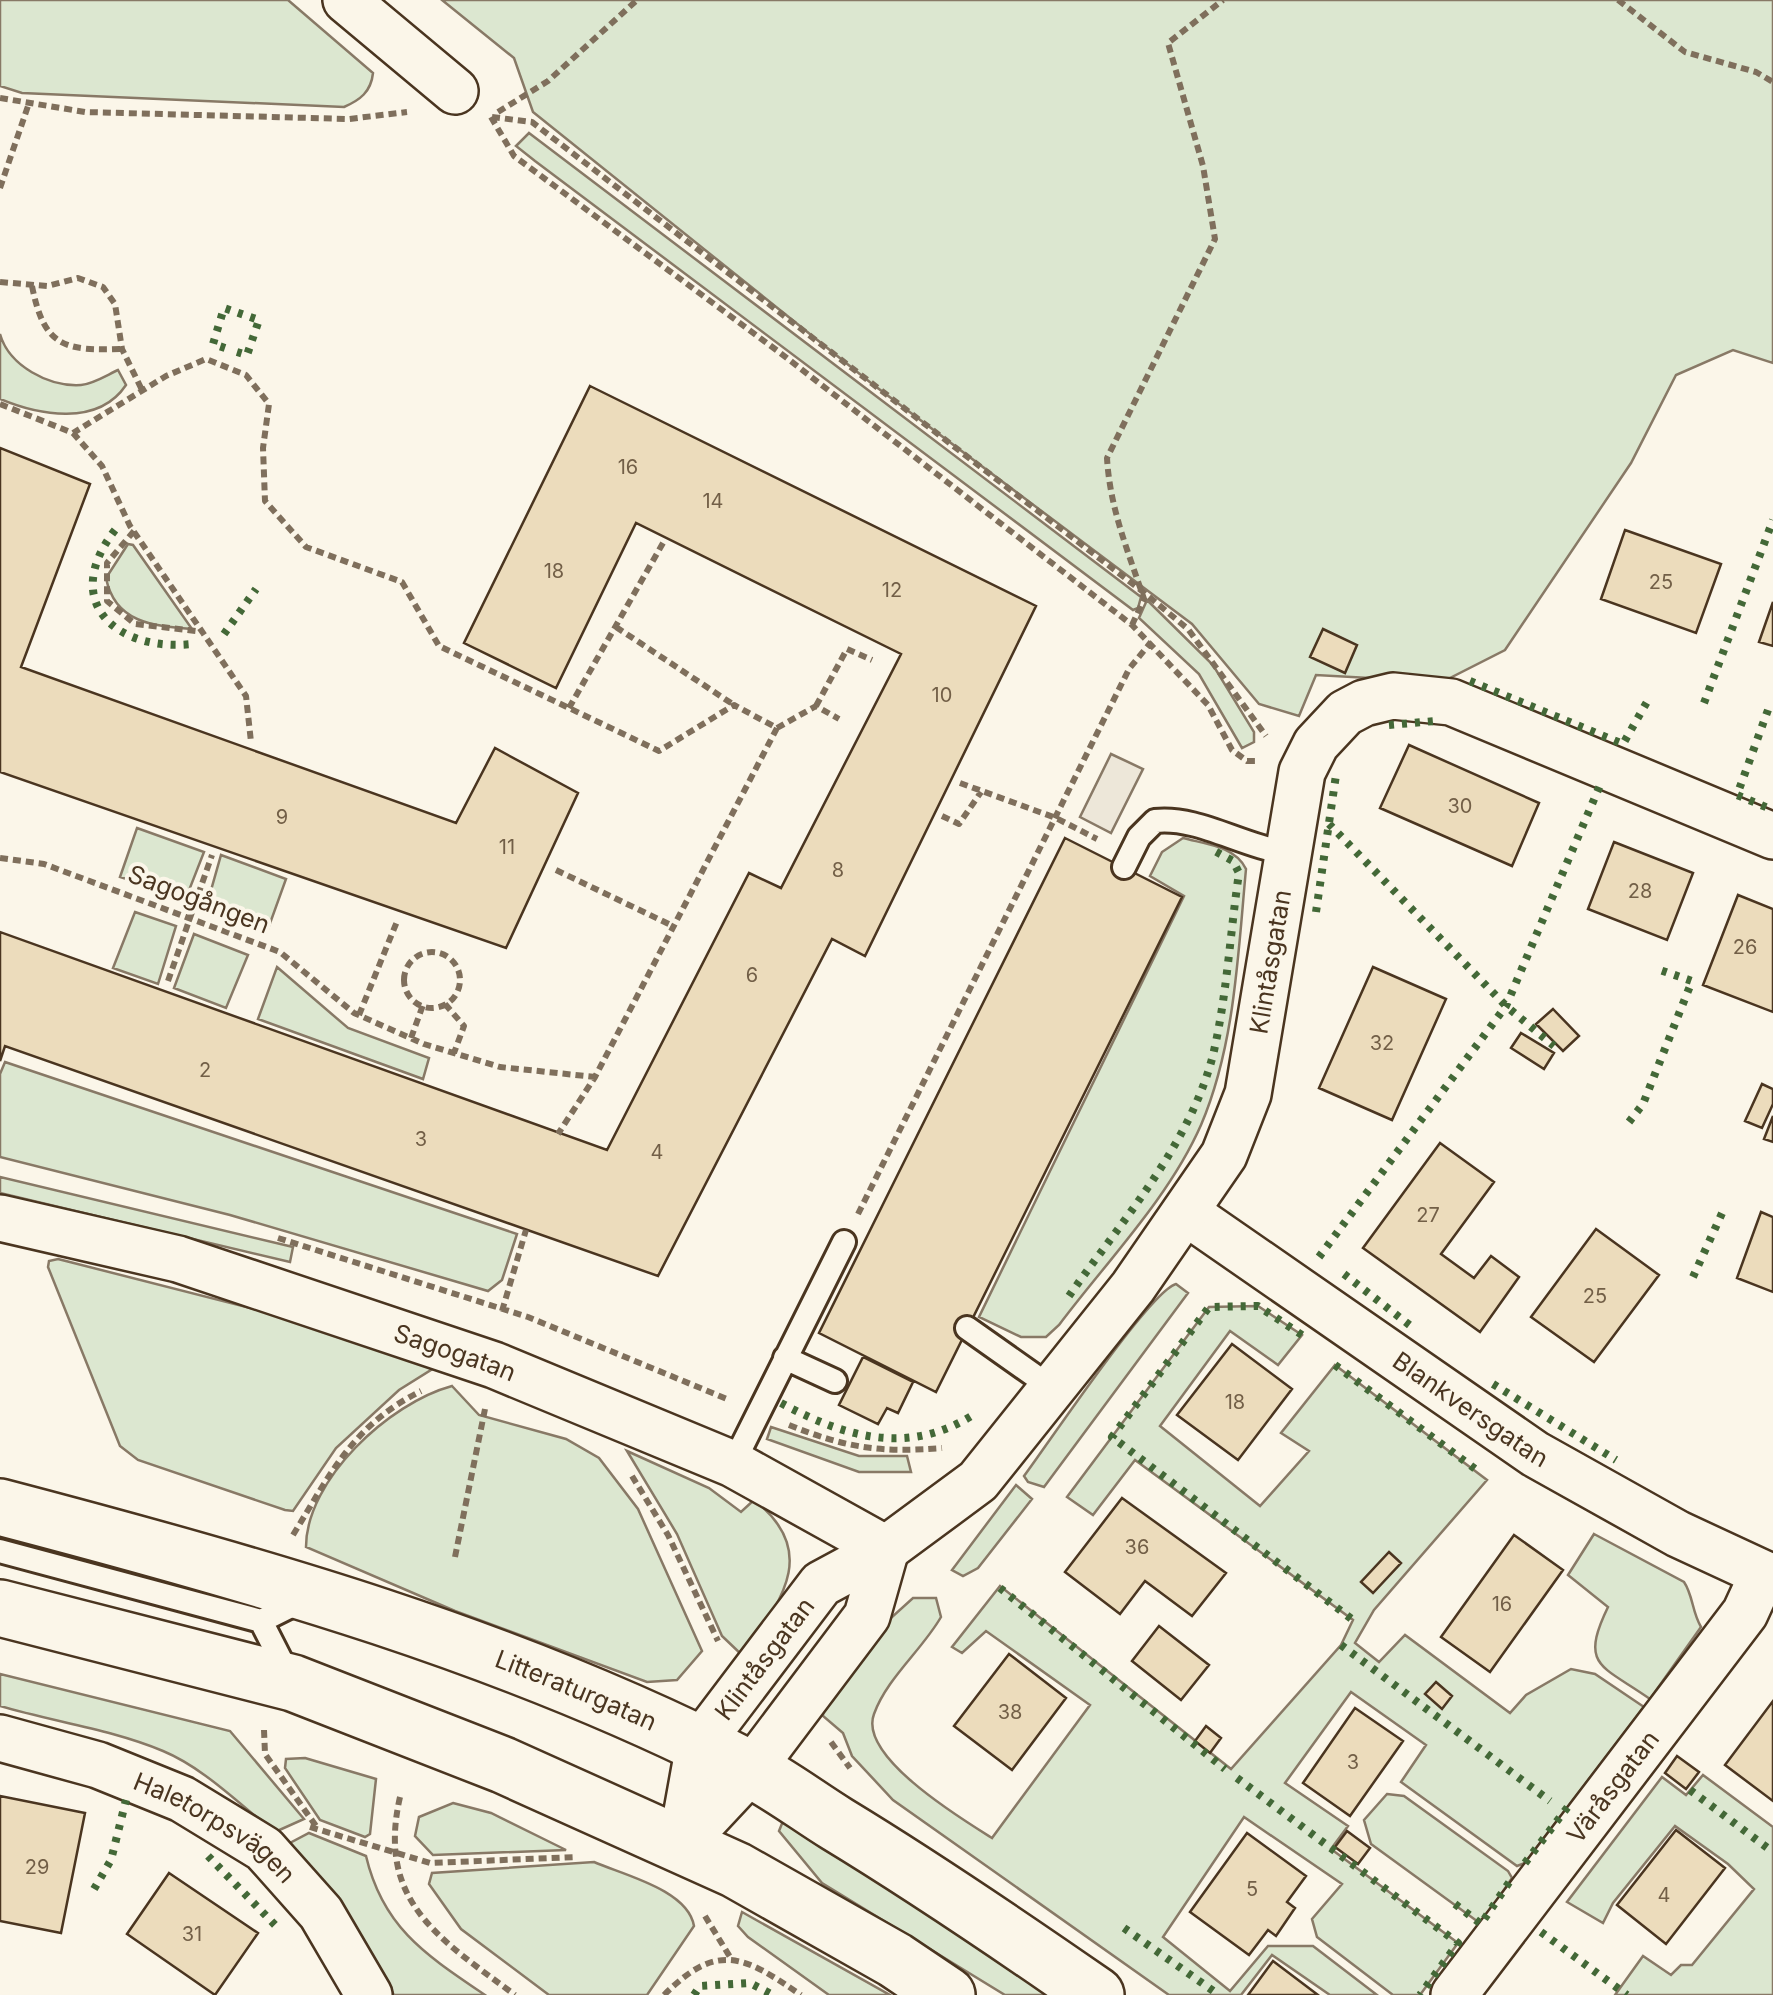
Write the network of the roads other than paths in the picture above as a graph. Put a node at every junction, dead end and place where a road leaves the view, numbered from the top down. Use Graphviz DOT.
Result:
graph roads {
  1 [pos="346,0"];
  2 [pos="473,104"];
  3 [pos="1773,836"];
  4 [pos="1292,853"];
  5 [pos="1127,861"];
  6 [pos="1187,1213"];
  7 [pos="0,1218"];
  8 [pos="844,1242"];
  9 [pos="967,1328"];
  10 [pos="785,1358"];
  11 [pos="835,1382"];
  12 [pos="1052,1388"];
  13 [pos="734,1464"];
  14 [pos="0,1507"];
  15 [pos="886,1549"];
  16 [pos="0,1552"];
  17 [pos="1768,1576"];
  18 [pos="316,1594"];
  19 [pos="0,1608"];
  20 [pos="261,1621"];
  21 [pos="278,1703"];
  22 [pos="0,1738"];
  23 [pos="699,1745"];
  24 [pos="751,1770"];
  25 [pos="680,1845"];
  26 [pos="369,1995"];
  27 [pos="946,1995"];
  28 [pos="1096,1995"];
  29 [pos="1454,1995"];
  1 -- 2 [label="street"];
  3 -- 4 [label="street, Klintåsgatan"];
  4 -- 5 [label="lane"];
  4 -- 6 [label="street, Klintåsgatan"];
  6 -- 12 [label="street, Klintåsgatan"];
  6 -- 17 [label="street, Blankversgatan"];
  7 -- 13 [label="street, Sagogatan"];
  8 -- 10 [label="lane"];
  9 -- 12 [label="lane"];
  10 -- 11 [label="lane"];
  10 -- 13 [label="lane"];
  12 -- 15 [label="street, Klintåsgatan"];
  13 -- 15 [label="street, Sagogatan"];
  14 -- 18 [label="street, Litteraturgatan"];
  15 -- 23 [label="street, Klintåsgatan"];
  15 -- 24 [label="street"];
  16 -- 20 [label="lane"];
  17 -- 29 [label="street, Väråsgatan"];
  18 -- 20 [label="lane"];
  18 -- 23 [label="street, Litteraturgatan"];
  19 -- 21 [label="street"];
  20 -- 21 [label="lane"];
  21 -- 25 [label="street"];
  22 -- 26 [label="street, Haletorpsvägen"];
  23 -- 24 [label="street, Litteraturgatan"];
  23 -- 25 [label="street"];
  24 -- 25 [label="street"];
  24 -- 28 [label="street, Litteraturgatan"];
  25 -- 27 [label="street"];
}
